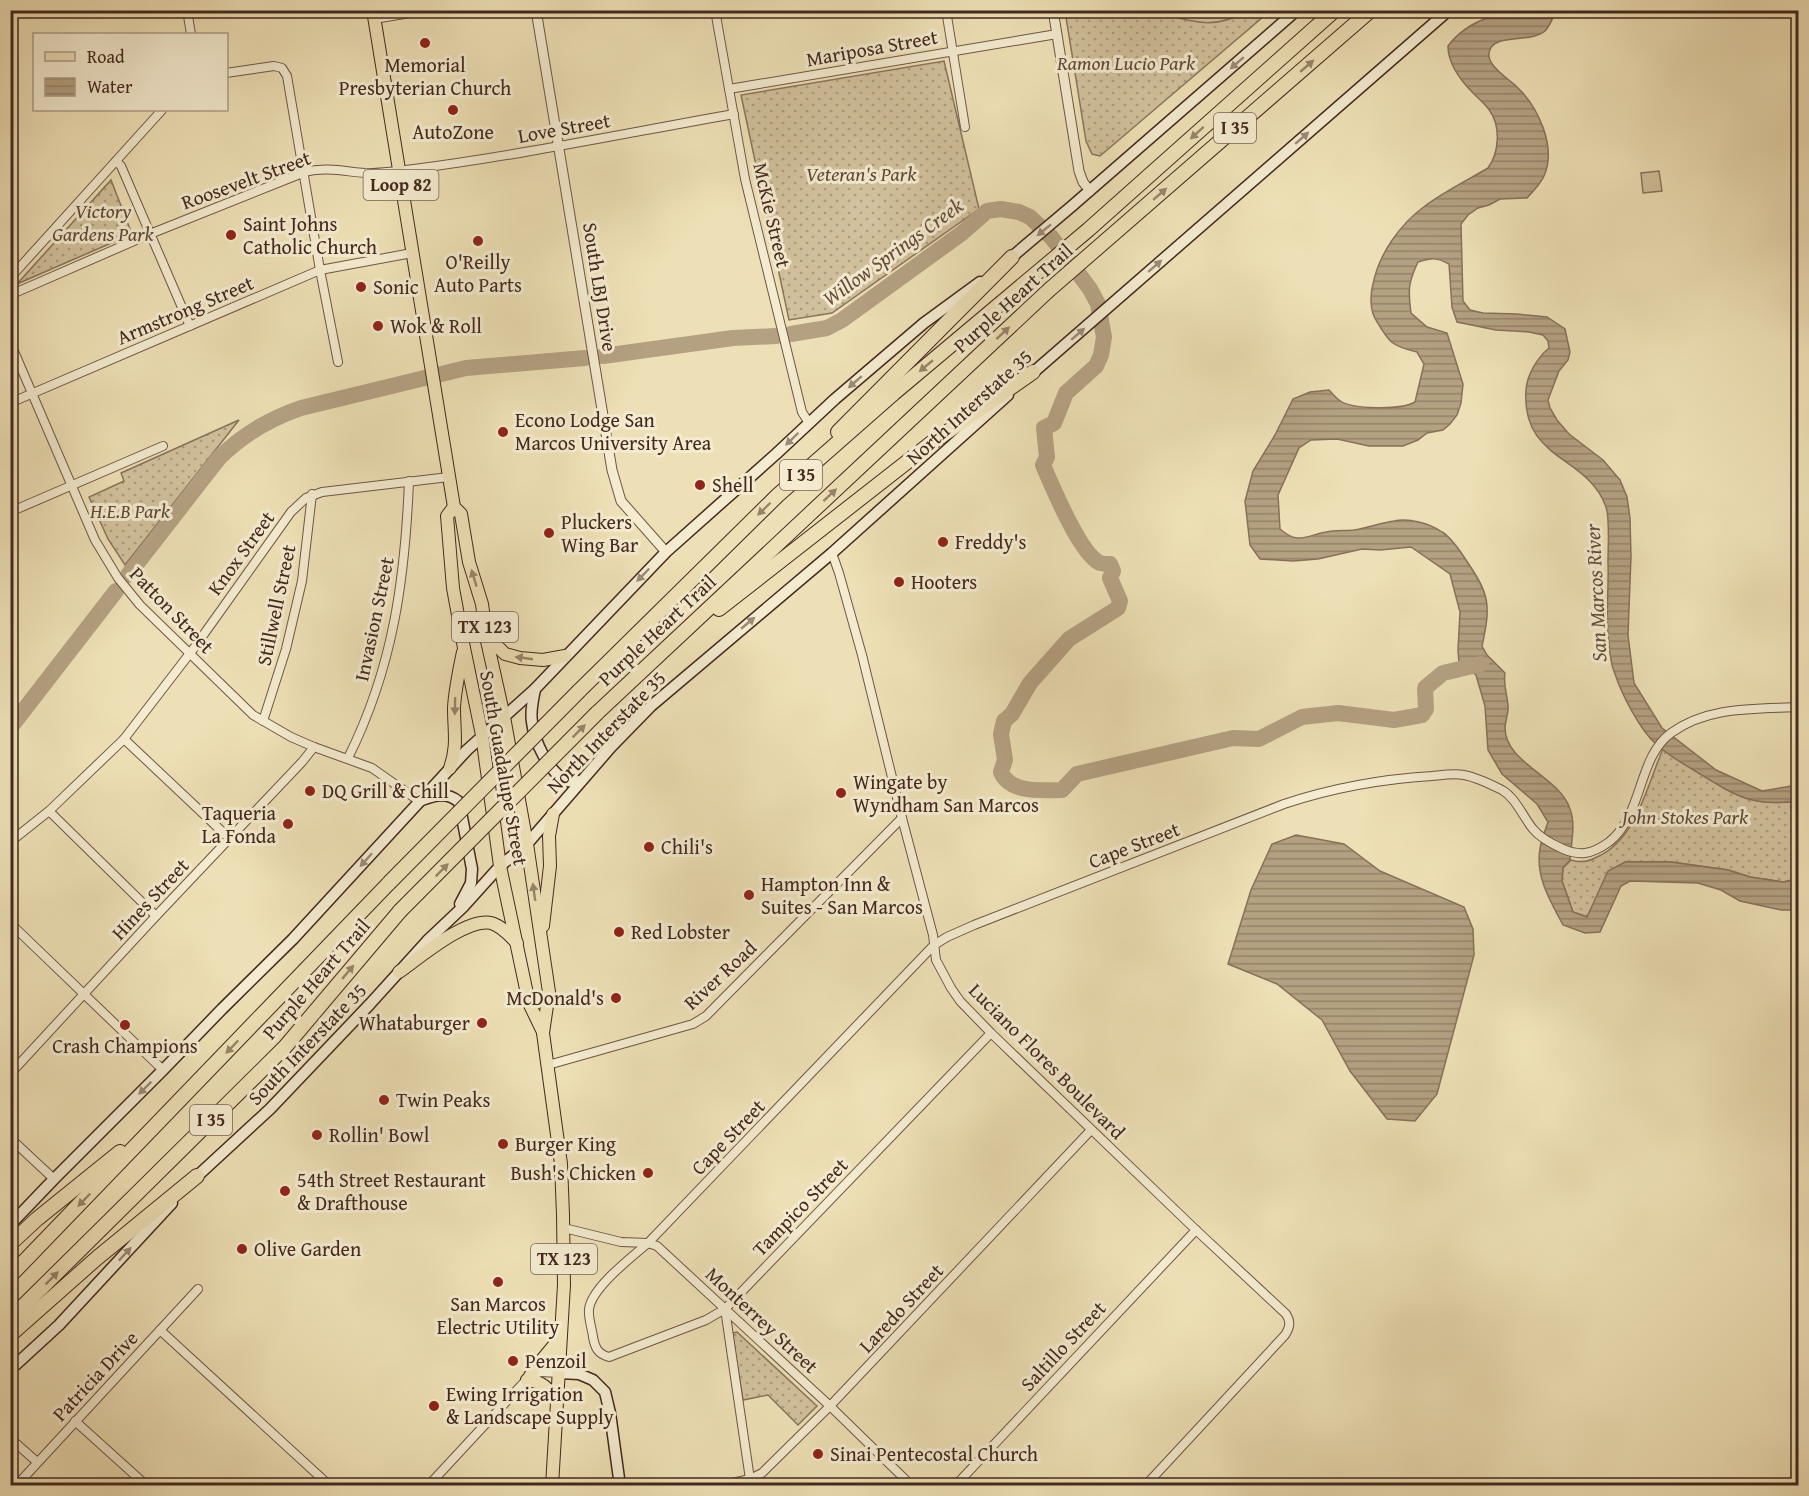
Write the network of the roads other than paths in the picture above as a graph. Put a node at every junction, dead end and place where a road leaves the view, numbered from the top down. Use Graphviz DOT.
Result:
graph roads {
  1 [pos="187,10"];
  2 [pos="428,10"];
  3 [pos="536,10"];
  4 [pos="715,10"];
  5 [pos="946,10"];
  6 [pos="1053,10"];
  7 [pos="1297,10"];
  8 [pos="1335,10"];
  9 [pos="1371,10"];
  10 [pos="1449,10"];
  11 [pos="374,15"];
  12 [pos="191,33"];
  13 [pos="1057,34"];
  14 [pos="953,51"];
  15 [pos="228,73"];
  16 [pos="729,89"];
  17 [pos="161,111"];
  18 [pos="734,114"];
  19 [pos="965,128"];
  20 [pos="559,145"];
  21 [pos="116,161"];
  22 [pos="399,170"];
  23 [pos="304,171"];
  24 [pos="1090,191"];
  25 [pos="150,234"];
  26 [pos="412,253"];
  27 [pos="1013,255"];
  28 [pos="320,270"];
  29 [pos="10,278"];
  30 [pos="10,294"];
  31 [pos="190,326"];
  32 [pos="10,342"];
  33 [pos="338,362"];
  34 [pos="1033,372"];
  35 [pos="32,393"];
  36 [pos="10,403"];
  37 [pos="809,423"];
  38 [pos="163,446"];
  39 [pos="449,477"];
  40 [pos="410,481"];
  41 [pos="72,486"];
  42 [pos="788,486"];
  43 [pos="312,495"];
  44 [pos="454,507"];
  45 [pos="10,512"];
  46 [pos="666,552"];
  47 [pos="832,553"];
  48 [pos="487,641"];
  49 [pos="464,648"];
  50 [pos="190,653"];
  51 [pos="566,656"];
  52 [pos="649,664"];
  53 [pos="535,689"];
  54 [pos="1798,707"];
  55 [pos="504,717"];
  56 [pos="263,721"];
  57 [pos="482,735"];
  58 [pos="124,739"];
  59 [pos="314,747"];
  60 [pos="348,758"];
  61 [pos="450,768"];
  62 [pos="581,781"];
  63 [pos="419,801"];
  64 [pos="49,811"];
  65 [pos="553,814"];
  66 [pos="902,818"];
  67 [pos="230,839"];
  68 [pos="10,842"];
  69 [pos="527,844"];
  70 [pos="500,866"];
  71 [pos="454,915"];
  72 [pos="156,916"];
  73 [pos="10,923"];
  74 [pos="541,942"];
  75 [pos="518,944"];
  76 [pos="934,945"];
  77 [pos="399,972"];
  78 [pos="84,994"];
  79 [pos="543,1033"];
  80 [pos="991,1033"];
  81 [pos="548,1065"];
  82 [pos="163,1070"];
  83 [pos="10,1074"];
  84 [pos="169,1113"];
  85 [pos="1091,1130"];
  86 [pos="10,1138"];
  87 [pos="197,1176"];
  88 [pos="54,1179"];
  89 [pos="10,1225"];
  90 [pos="564,1228"];
  91 [pos="1196,1230"];
  92 [pos="648,1243"];
  93 [pos="10,1244"];
  94 [pos="10,1276"];
  95 [pos="198,1289"];
  96 [pos="725,1309"];
  97 [pos="10,1319"];
  98 [pos="160,1330"];
  99 [pos="10,1335"];
  100 [pos="560,1338"];
  101 [pos="602,1355"];
  102 [pos="10,1370"];
  103 [pos="559,1373"];
  104 [pos="529,1378"];
  105 [pos="557,1401"];
  106 [pos="830,1406"];
  107 [pos="75,1421"];
  108 [pos="10,1438"];
  109 [pos="37,1462"];
  110 [pos="751,1482"];
  111 [pos="16,1485"];
  112 [pos="147,1485"];
  113 [pos="330,1485"];
  114 [pos="428,1485"];
  115 [pos="552,1485"];
  116 [pos="620,1485"];
  117 [pos="719,1485"];
  118 [pos="912,1485"];
  119 [pos="955,1485"];
  120 [pos="1145,1485"];
  1 -- 12 [label="street"];
  2 -- 11 [label="street"];
  3 -- 20 [label="street, South LBJ Drive"];
  4 -- 16 [label="street, McKie Street"];
  5 -- 14 [label="street"];
  6 -- 13 [label="street"];
  7 -- 24 [label="main road, one-way"];
  8 -- 42 [label="highway, Purple Heart Trail / I 35, one-way"];
  52 -- 9 [label="highway, Purple Heart Trail / I 35, one-way"];
  34 -- 10 [label="main road, North Interstate 35, one-way"];
  11 -- 22 [label="main road, South Guadalupe Street / Loop 82"];
  13 -- 14 [label="street, Mariposa Street"];
  13 -- 24 [label="street"];
  14 -- 16 [label="street, Mariposa Street"];
  14 -- 19 [label="street"];
  15 -- 23 [label="street"];
  16 -- 18 [label="street, McKie Street"];
  17 -- 21 [label="street"];
  18 -- 20 [label="street, Love Street"];
  18 -- 37 [label="street, McKie Street"];
  20 -- 22 [label="street, Love Street"];
  20 -- 46 [label="street, South LBJ Drive"];
  21 -- 25 [label="street"];
  21 -- 29 [label="street"];
  22 -- 23 [label="street, Roosevelt Street"];
  22 -- 26 [label="main road, South Guadalupe Street / Loop 82"];
  23 -- 25 [label="street, Roosevelt Street"];
  23 -- 28 [label="street"];
  24 -- 27 [label="main road, one-way"];
  25 -- 30 [label="street, Roosevelt Street"];
  25 -- 31 [label="street"];
  26 -- 28 [label="street, Armstrong Street"];
  26 -- 39 [label="main road, South Guadalupe Street / Loop 82"];
  27 -- 37 [label="main road, one-way"];
  27 -- 42 [label="highway"];
  28 -- 31 [label="street, Armstrong Street"];
  28 -- 33 [label="street"];
  31 -- 35 [label="street, Armstrong Street"];
  32 -- 35 [label="street, Patton Street"];
  34 -- 47 [label="main road, North Interstate 35"];
  34 -- 52 [label="highway"];
  35 -- 36 [label="street, Armstrong Street"];
  35 -- 41 [label="street, Patton Street"];
  37 -- 46 [label="main road, one-way"];
  38 -- 41 [label="street"];
  39 -- 40 [label="street, Knox Street"];
  39 -- 44 [label="main road, South Guadalupe Street / Loop 82"];
  40 -- 43 [label="street, Knox Street"];
  40 -- 60 [label="street, Invasion Street"];
  41 -- 45 [label="street"];
  41 -- 50 [label="street, Patton Street"];
  42 -- 84 [label="highway, Purple Heart Trail / I 35, one-way, bridge"];
  43 -- 50 [label="street, Knox Street"];
  43 -- 56 [label="street, Stillwell Street"];
  48 -- 44 [label="main road, South Guadalupe Street / TX 123, one-way"];
  44 -- 49 [label="main road, South Guadalupe Street / Loop 82"];
  46 -- 51 [label="main road, one-way"];
  62 -- 47 [label="main road, North Interstate 35, one-way"];
  47 -- 66 [label="street, Luciano Flores Boulevard"];
  51 -- 48 [label="main road, one-way"];
  48 -- 55 [label="main road, South Guadalupe Street / TX 123"];
  49 -- 57 [label="main road, South Guadalupe Street / Loop 82"];
  49 -- 61 [label="main road, one-way"];
  50 -- 56 [label="street, Patton Street"];
  50 -- 58 [label="street, Knox Street"];
  51 -- 53 [label="main road"];
  97 -- 52 [label="highway, Purple Heart Trail / I 35, one-way, bridge"];
  53 -- 55 [label="main road"];
  53 -- 62 [label="main road"];
  54 -- 76 [label="street, Cape Street"];
  55 -- 57 [label="main road"];
  55 -- 69 [label="main road, South Guadalupe Street / TX 123"];
  56 -- 59 [label="street, Patton Street"];
  57 -- 61 [label="main road"];
  57 -- 70 [label="main road, South Guadalupe Street / TX 123"];
  58 -- 64 [label="street, Knox Street"];
  58 -- 67 [label="street"];
  59 -- 60 [label="street, Patton Street"];
  59 -- 67 [label="street, Hines Street"];
  60 -- 63 [label="street, Patton Street"];
  61 -- 63 [label="main road"];
  62 -- 65 [label="main road, North Interstate 35"];
  63 -- 71 [label="main road"];
  63 -- 82 [label="main road, one-way"];
  64 -- 68 [label="street, Knox Street"];
  64 -- 72 [label="street"];
  65 -- 69 [label="main road, North Interstate 35"];
  65 -- 74 [label="main road"];
  66 -- 76 [label="street, Luciano Flores Boulevard"];
  66 -- 81 [label="street, River Road"];
  67 -- 72 [label="street, Hines Street"];
  69 -- 70 [label="main road, South Interstate 35"];
  74 -- 69 [label="main road, South Guadalupe Street / TX 123, one-way"];
  70 -- 71 [label="main road, South Interstate 35"];
  70 -- 75 [label="main road, South Guadalupe Street / TX 123"];
  71 -- 77 [label="main road, South Interstate 35"];
  72 -- 78 [label="street, Hines Street"];
  73 -- 78 [label="street"];
  74 -- 79 [label="main road, South Guadalupe Street / TX 123"];
  75 -- 77 [label="main road"];
  75 -- 79 [label="main road, South Guadalupe Street / TX 123"];
  76 -- 80 [label="street, Luciano Flores Boulevard"];
  76 -- 92 [label="street, Cape Street"];
  77 -- 87 [label="main road, South Interstate 35"];
  78 -- 82 [label="street"];
  78 -- 83 [label="street, Hines Street"];
  79 -- 81 [label="main road, South Guadalupe Street / TX 123"];
  80 -- 85 [label="street, Luciano Flores Boulevard"];
  80 -- 96 [label="street, Tampico Street"];
  81 -- 90 [label="main road, South Guadalupe Street / TX 123"];
  82 -- 88 [label="main road, one-way"];
  84 -- 93 [label="highway"];
  84 -- 94 [label="highway, Purple Heart Trail / I 35, one-way"];
  85 -- 91 [label="street, Luciano Flores Boulevard"];
  85 -- 106 [label="street, Laredo Street"];
  86 -- 88 [label="street"];
  87 -- 99 [label="highway"];
  102 -- 87 [label="main road, South Interstate 35, one-way"];
  88 -- 89 [label="main road"];
  90 -- 92 [label="street"];
  90 -- 100 [label="main road, South Guadalupe Street / TX 123"];
  91 -- 119 [label="street, Saltillo Street"];
  91 -- 120 [label="street, Luciano Flores Boulevard"];
  92 -- 96 [label="street, Monterrey Street"];
  92 -- 101 [label="street, Cape Street"];
  95 -- 98 [label="street, Patricia Drive"];
  96 -- 101 [label="street, Tampico Street"];
  96 -- 106 [label="street, Monterrey Street"];
  96 -- 110 [label="street"];
  98 -- 107 [label="street, Patricia Drive"];
  98 -- 113 [label="street"];
  100 -- 103 [label="main road, South Guadalupe Street / TX 123"];
  100 -- 104 [label="main road"];
  103 -- 104 [label="street"];
  103 -- 105 [label="main road, South Guadalupe Street / TX 123"];
  103 -- 116 [label="main road"];
  104 -- 105 [label="main road"];
  104 -- 114 [label="street"];
  105 -- 115 [label="main road, South Guadalupe Street / TX 123"];
  106 -- 110 [label="street, Laredo Street"];
  106 -- 118 [label="street, Monterrey Street"];
  107 -- 109 [label="street, Patricia Drive"];
  107 -- 112 [label="street"];
  108 -- 109 [label="street"];
  109 -- 111 [label="street, Patricia Drive"];
  110 -- 117 [label="street, Laredo Street"];
}
